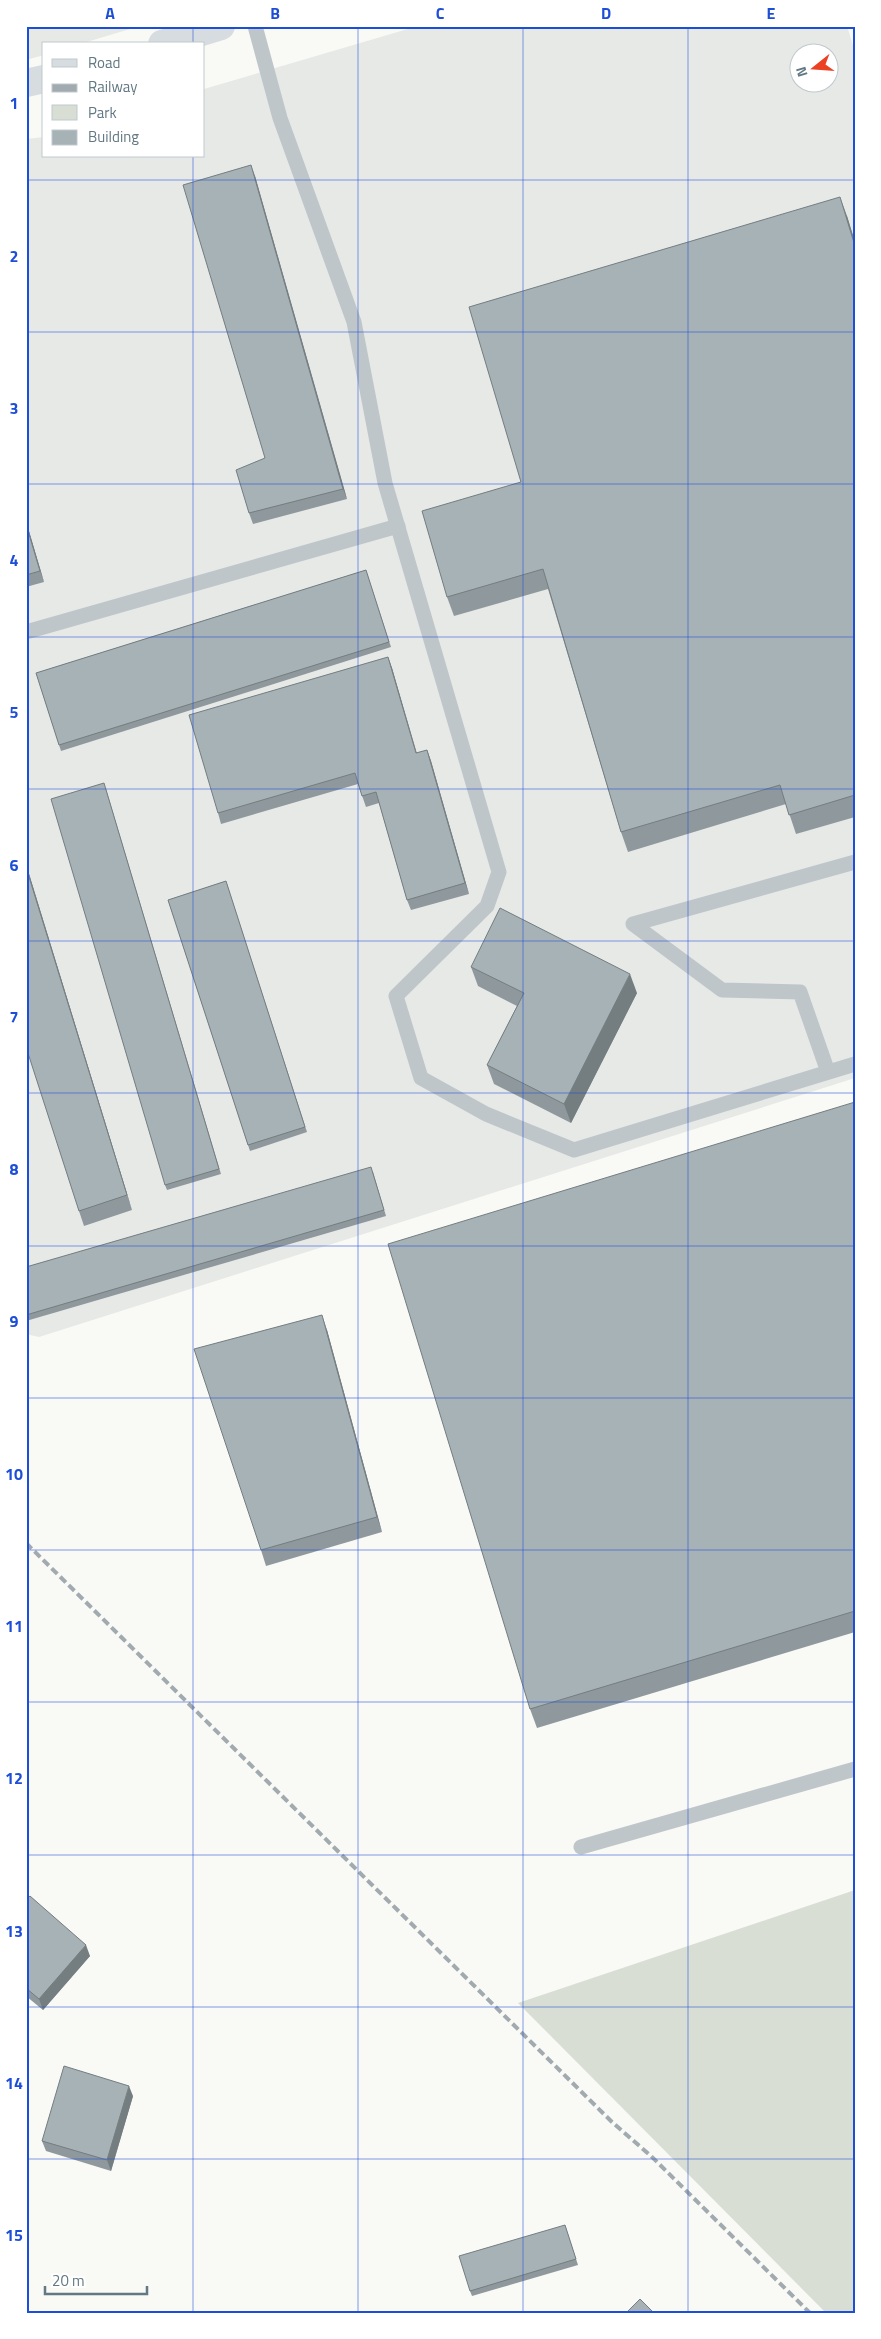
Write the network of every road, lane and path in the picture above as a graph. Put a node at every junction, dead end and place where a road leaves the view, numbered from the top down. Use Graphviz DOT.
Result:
graph roads {
  1 [pos="221,26"];
  2 [pos="255,26"];
  3 [pos="169,42"];
  4 [pos="42,79"];
  5 [pos="26,83"];
  6 [pos="398,526"];
  7 [pos="26,632"];
  8 [pos="855,862"];
  9 [pos="855,1064"];
  10 [pos="828,1072"];
  11 [pos="855,1769"];
  12 [pos="581,1847"];
  1 -- 3 [label="street"];
  2 -- 6 [label="lane"];
  4 -- 5 [label="street"];
  6 -- 7 [label="lane"];
  6 -- 10 [label="lane"];
  8 -- 10 [label="lane"];
  9 -- 10 [label="lane"];
  11 -- 12 [label="lane"];
}
